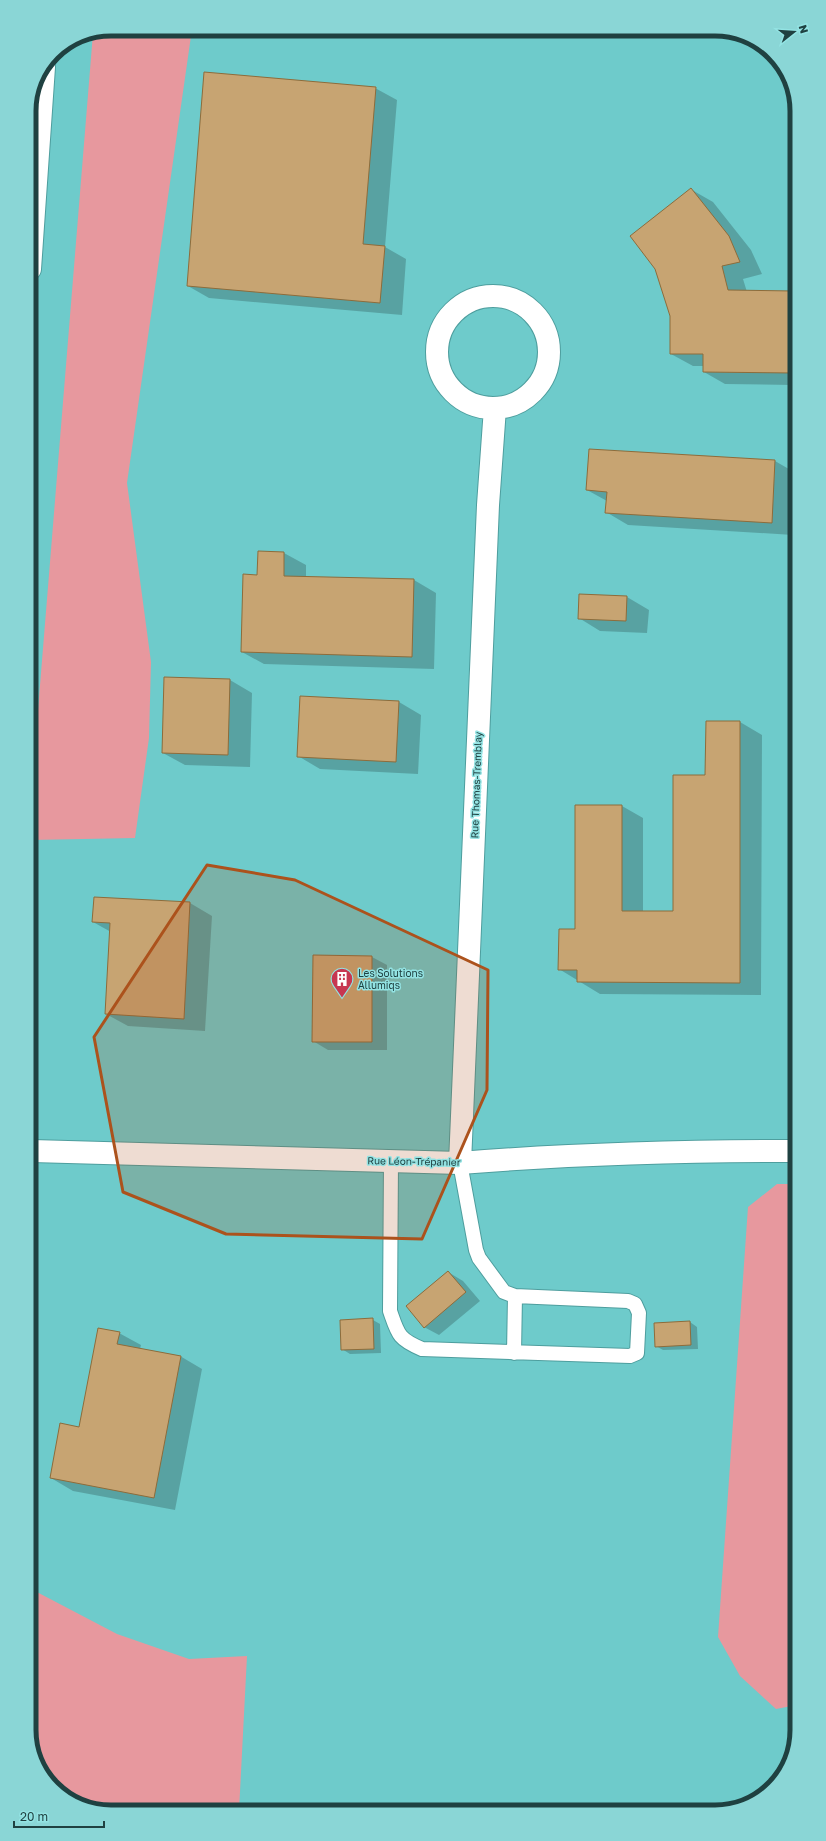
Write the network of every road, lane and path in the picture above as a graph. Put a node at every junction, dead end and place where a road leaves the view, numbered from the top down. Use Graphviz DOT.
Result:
graph roads {
  1 [pos="43,81"];
  2 [pos="36,182"];
  3 [pos="495,408"];
  4 [pos="36,1151"];
  5 [pos="790,1151"];
  6 [pos="391,1161"];
  7 [pos="460,1163"];
  8 [pos="515,1296"];
  9 [pos="514,1352"];
  1 -- 2 [label="street"];
  3 -- 3 [label="street"];
  3 -- 7 [label="street, Rue Thomas-Tremblay"];
  4 -- 6 [label="street, Rue Léon-Trépanier"];
  5 -- 7 [label="street, Rue Léon-Trépanier"];
  6 -- 7 [label="street, Rue Léon-Trépanier"];
  6 -- 9 [label="lane"];
  7 -- 8 [label="lane"];
  8 -- 9 [label="lane"];
  8 -- 9 [label="lane"];
}
